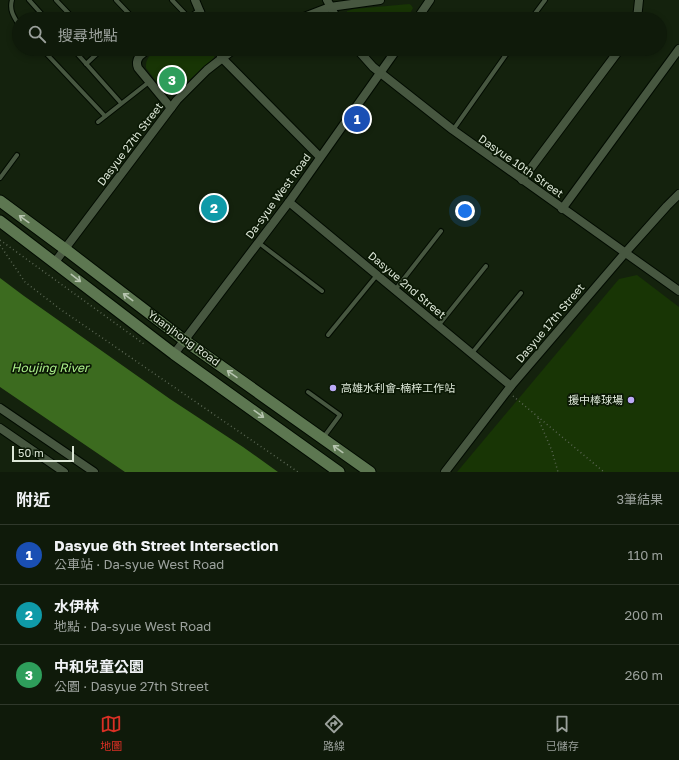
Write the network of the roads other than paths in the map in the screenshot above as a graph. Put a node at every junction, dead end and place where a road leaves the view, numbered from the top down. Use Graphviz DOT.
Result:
graph roads {
  1 [pos="12,0"];
  2 [pos="29,0"];
  3 [pos="56,0"];
  4 [pos="116,0"];
  5 [pos="172,0"];
  6 [pos="195,0"];
  7 [pos="380,0"];
  8 [pos="430,0"];
  9 [pos="544,0"];
  10 [pos="639,0"];
  11 [pos="329,4"];
  12 [pos="40,12"];
  13 [pos="67,12"];
  14 [pos="127,12"];
  15 [pos="183,12"];
  16 [pos="201,12"];
  17 [pos="313,12"];
  18 [pos="422,12"];
  19 [pos="536,12"];
  20 [pos="638,12"];
  21 [pos="12,13"];
  22 [pos="679,49"];
  23 [pos="49,56"];
  24 [pos="79,56"];
  25 [pos="95,56"];
  26 [pos="141,56"];
  27 [pos="225,56"];
  28 [pos="363,56"];
  29 [pos="392,56"];
  30 [pos="505,56"];
  31 [pos="615,56"];
  32 [pos="222,58"];
  33 [pos="86,64"];
  34 [pos="381,73"];
  35 [pos="149,82"];
  36 [pos="121,103"];
  37 [pos="171,108"];
  38 [pos="105,116"];
  39 [pos="98,122"];
  40 [pos="452,130"];
  41 [pos="17,155"];
  42 [pos="320,157"];
  43 [pos="0,178"];
  44 [pos="522,180"];
  45 [pos="679,194"];
  46 [pos="0,201"];
  47 [pos="289,202"];
  48 [pos="562,209"];
  49 [pos="0,221"];
  50 [pos="441,231"];
  51 [pos="258,242"];
  52 [pos="65,249"];
  53 [pos="625,253"];
  54 [pos="55,262"];
  55 [pos="486,266"];
  56 [pos="377,275"];
  57 [pos="395,290"];
  58 [pos="322,291"];
  59 [pos="679,291"];
  60 [pos="522,293"];
  61 [pos="438,326"];
  62 [pos="328,335"];
  63 [pos="184,340"];
  64 [pos="472,353"];
  65 [pos="174,354"];
  66 [pos="509,388"];
  67 [pos="308,392"];
  68 [pos="0,408"];
  69 [pos="0,428"];
  70 [pos="323,439"];
  71 [pos="64,472"];
  72 [pos="94,472"];
  73 [pos="339,472"];
  74 [pos="370,472"];
  75 [pos="445,472"];
  1 -- 21 [label="lane"];
  2 -- 12 [label="lane"];
  3 -- 13 [label="lane"];
  4 -- 14 [label="lane"];
  5 -- 15 [label="lane"];
  6 -- 16 [label="street"];
  7 -- 11 [label="street"];
  8 -- 18 [label="street"];
  9 -- 19 [label="lane"];
  10 -- 20 [label="street"];
  11 -- 17 [label="street"];
  22 -- 48 [label="street"];
  23 -- 38 [label="lane"];
  24 -- 33 [label="lane"];
  25 -- 33 [label="lane"];
  26 -- 35 [label="street"];
  27 -- 32 [label="street, Dasyue 27th Street"];
  28 -- 34 [label="street, Dasyue 10th Street"];
  29 -- 34 [label="street, Da-syue West Road"];
  30 -- 40 [label="lane"];
  31 -- 44 [label="street"];
  32 -- 37 [label="street, Dasyue 27th Street"];
  32 -- 42 [label="street"];
  33 -- 36 [label="lane"];
  34 -- 40 [label="street, Dasyue 10th Street"];
  34 -- 42 [label="street, Da-syue West Road"];
  35 -- 36 [label="lane"];
  35 -- 37 [label="street"];
  36 -- 38 [label="lane"];
  37 -- 52 [label="street, Dasyue 27th Street"];
  38 -- 39 [label="lane"];
  40 -- 44 [label="street, Dasyue 10th Street"];
  41 -- 43 [label="lane"];
  42 -- 47 [label="street, Da-syue West Road"];
  44 -- 48 [label="street, Dasyue 10th Street"];
  45 -- 53 [label="street, Dasyue 17th Street"];
  52 -- 46 [label="street, Yuanjhong Road, one-way"];
  47 -- 51 [label="street, Da-syue West Road"];
  47 -- 56 [label="street, Dasyue 2nd Street"];
  48 -- 53 [label="street, Dasyue 10th Street"];
  49 -- 54 [label="street, Yuanjhong Road"];
  50 -- 57 [label="lane"];
  51 -- 58 [label="lane"];
  51 -- 63 [label="street, Da-syue West Road"];
  52 -- 54 [label="street, Dasyue 27th Street"];
  63 -- 52 [label="street, Yuanjhong Road, one-way"];
  53 -- 59 [label="street, Dasyue 10th Street"];
  53 -- 66 [label="street, Dasyue 17th Street"];
  54 -- 65 [label="street, Yuanjhong Road, one-way"];
  55 -- 61 [label="lane"];
  56 -- 57 [label="street, Dasyue 2nd Street"];
  56 -- 62 [label="lane"];
  57 -- 61 [label="street, Dasyue 2nd Street"];
  60 -- 64 [label="lane"];
  61 -- 64 [label="street, Dasyue 2nd Street"];
  63 -- 65 [label="street, Da-syue West Road"];
  70 -- 63 [label="street, Yuanjhong Road, one-way"];
  64 -- 66 [label="street, Dasyue 2nd Street"];
  65 -- 73 [label="street, Yuanjhong Road, one-way"];
  66 -- 75 [label="street, Dasyue 17th Street"];
  67 -- 70 [label="lane"];
  68 -- 72 [label="street"];
  69 -- 71 [label="street"];
  74 -- 70 [label="street, Yuanjhong Road, one-way"];
}
